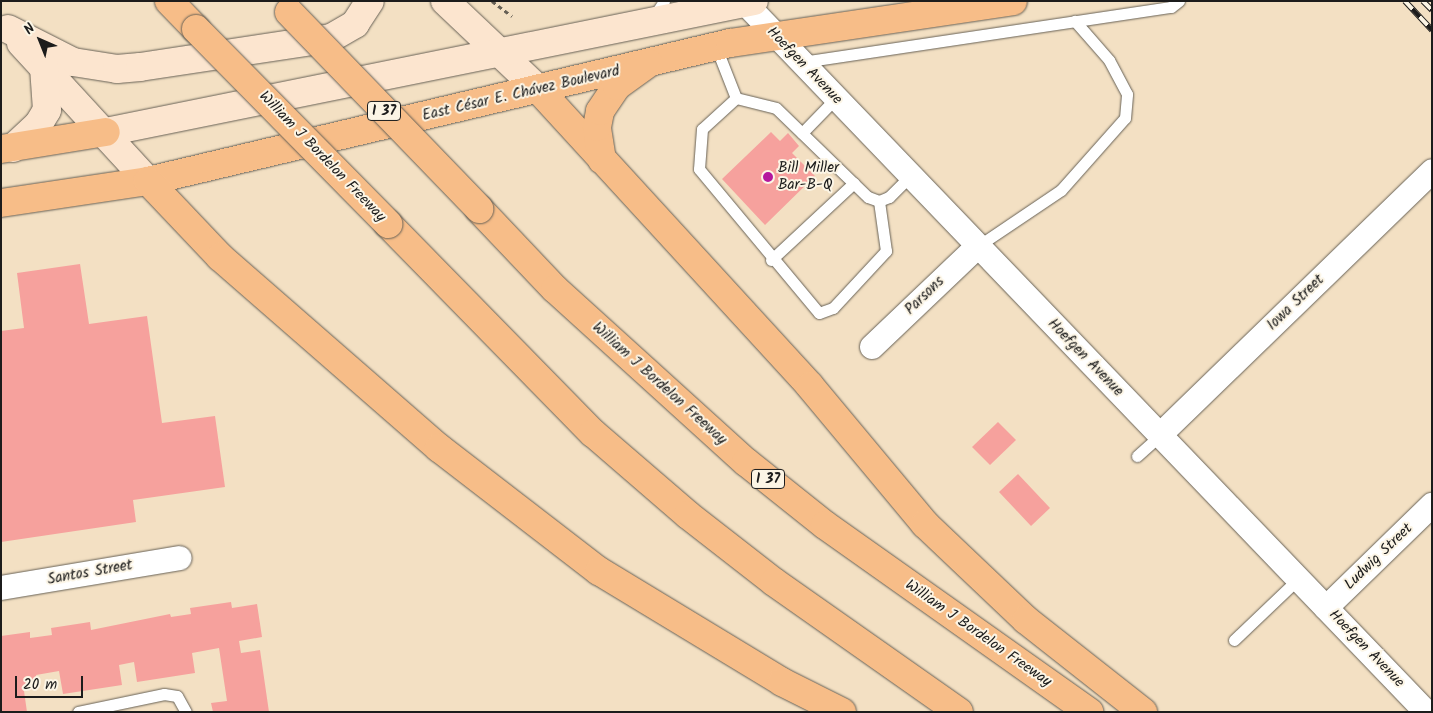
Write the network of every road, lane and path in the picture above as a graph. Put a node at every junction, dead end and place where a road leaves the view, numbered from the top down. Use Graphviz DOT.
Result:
graph roads {
  1 [pos="170,1"];
  2 [pos="370,1"];
  3 [pos="445,1"];
  4 [pos="492,1"];
  5 [pos="664,1"];
  6 [pos="1013,1"];
  7 [pos="1179,1"];
  8 [pos="747,2"];
  9 [pos="284,7"];
  10 [pos="512,16"];
  11 [pos="1076,21"];
  12 [pos="649,24"];
  13 [pos="5,25"];
  14 [pos="775,35"];
  15 [pos="716,47"];
  16 [pos="504,53"];
  17 [pos="800,62"];
  18 [pos="649,63"];
  19 [pos="44,67"];
  20 [pos="540,90"];
  21 [pos="736,98"];
  22 [pos="835,99"];
  23 [pos="106,132"];
  24 [pos="802,134"];
  25 [pos="7,148"];
  26 [pos="602,160"];
  27 [pos="1432,171"];
  28 [pos="910,176"];
  29 [pos="148,181"];
  30 [pos="854,183"];
  31 [pos="878,200"];
  32 [pos="1,203"];
  33 [pos="978,246"];
  34 [pos="771,260"];
  35 [pos="872,347"];
  36 [pos="1160,435"];
  37 [pos="1137,456"];
  38 [pos="1432,506"];
  39 [pos="180,558"];
  40 [pos="1298,578"];
  41 [pos="1,588"];
  42 [pos="1326,608"];
  43 [pos="1234,640"];
  44 [pos="78,712"];
  45 [pos="186,712"];
  46 [pos="842,712"];
  47 [pos="959,712"];
  48 [pos="1088,712"];
  49 [pos="1143,712"];
  50 [pos="1426,712"];
  1 -- 47 [label="main road, William J Bordelon Freeway, bridge"];
  2 -- 13 [label="main road"];
  3 -- 16 [label="main road"];
  4 -- 10 [label="path"];
  5 -- 12 [label="lane"];
  6 -- 14 [label="main road, East César E. Chávez Boulevard"];
  7 -- 11 [label="lane"];
  8 -- 12 [label="main road"];
  8 -- 14 [label="street, Hoefgen Avenue"];
  9 -- 48 [label="main road, William J Bordelon Freeway / I 37, bridge"];
  11 -- 17 [label="lane"];
  11 -- 33 [label="lane"];
  12 -- 16 [label="main road"];
  13 -- 19 [label="main road"];
  14 -- 15 [label="main road, East César E. Chávez Boulevard"];
  14 -- 17 [label="street, Hoefgen Avenue"];
  15 -- 18 [label="main road, East César E. Chávez Boulevard"];
  15 -- 21 [label="lane"];
  16 -- 20 [label="main road"];
  16 -- 23 [label="main road"];
  17 -- 22 [label="street, Hoefgen Avenue"];
  18 -- 20 [label="main road, East César E. Chávez Boulevard"];
  18 -- 26 [label="main road"];
  19 -- 23 [label="main road"];
  19 -- 25 [label="main road"];
  20 -- 26 [label="main road"];
  20 -- 29 [label="main road, East César E. Chávez Boulevard"];
  21 -- 24 [label="lane"];
  21 -- 34 [label="lane"];
  22 -- 24 [label="lane"];
  22 -- 28 [label="street, Hoefgen Avenue"];
  23 -- 25 [label="main road"];
  23 -- 29 [label="main road"];
  24 -- 30 [label="lane"];
  26 -- 49 [label="main road"];
  27 -- 36 [label="street, Iowa Street"];
  28 -- 31 [label="lane"];
  28 -- 33 [label="street, Hoefgen Avenue"];
  29 -- 32 [label="main road, East César E. Chávez Boulevard"];
  29 -- 46 [label="main road"];
  30 -- 31 [label="lane"];
  30 -- 34 [label="lane"];
  31 -- 34 [label="lane"];
  33 -- 35 [label="street, Parsons"];
  33 -- 36 [label="street, Hoefgen Avenue"];
  36 -- 37 [label="lane"];
  36 -- 40 [label="street, Hoefgen Avenue"];
  38 -- 42 [label="street, Ludwig Street"];
  39 -- 41 [label="street, Santos Street"];
  40 -- 42 [label="street, Hoefgen Avenue"];
  40 -- 43 [label="lane"];
  42 -- 50 [label="street, Hoefgen Avenue"];
  44 -- 45 [label="lane"];
}
